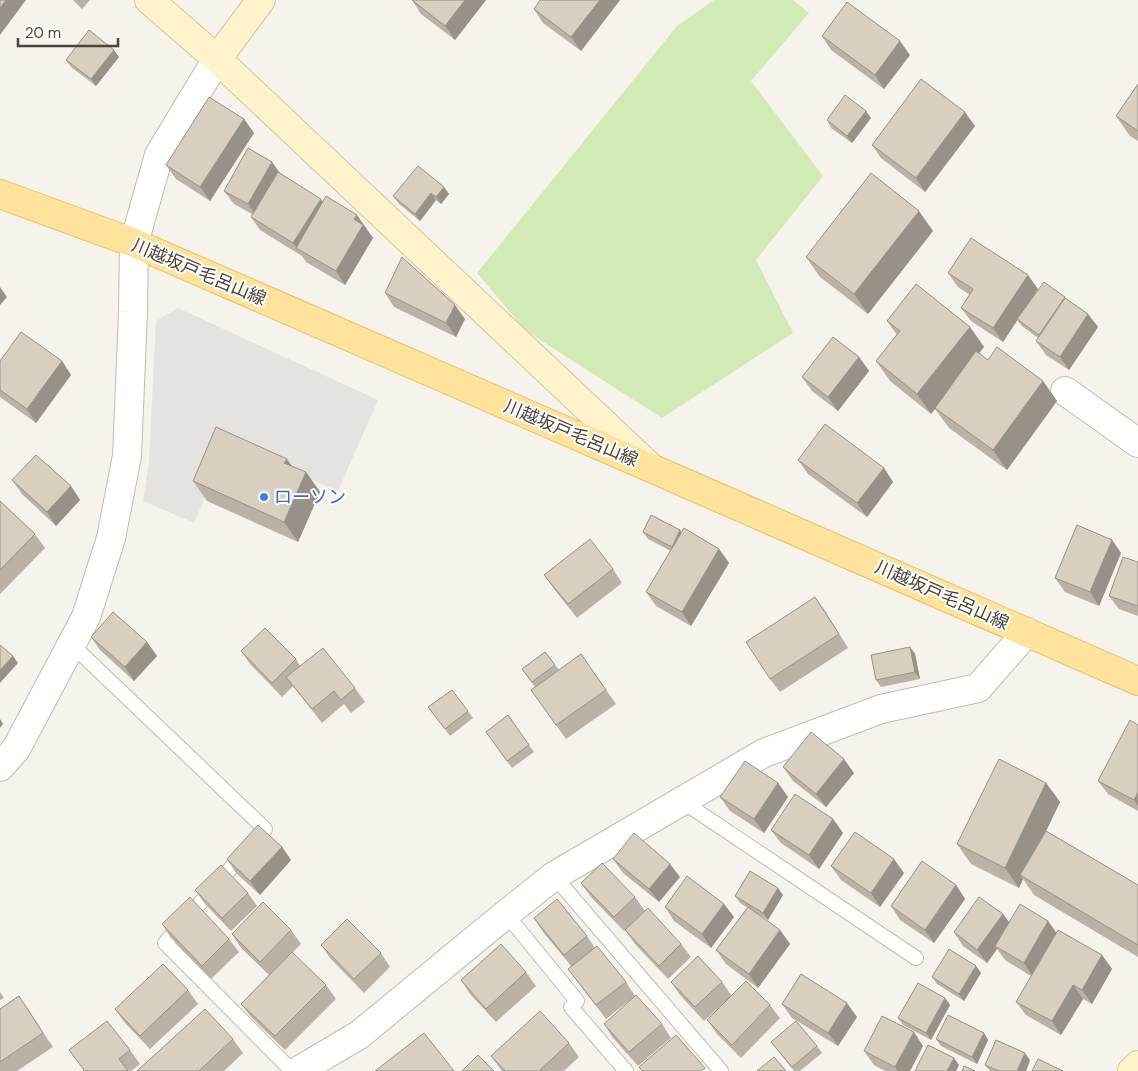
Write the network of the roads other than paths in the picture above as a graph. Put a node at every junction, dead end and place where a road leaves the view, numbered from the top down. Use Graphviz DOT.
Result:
graph roads {
  1 [pos="149,0"];
  2 [pos="261,0"];
  3 [pos="217,59"];
  4 [pos="0,194"];
  5 [pos="134,243"];
  6 [pos="1065,391"];
  7 [pos="1138,443"];
  8 [pos="651,468"];
  9 [pos="1027,632"];
  10 [pos="71,644"];
  11 [pos="1138,681"];
  12 [pos="0,767"];
  13 [pos="682,801"];
  14 [pos="554,876"];
  15 [pos="506,914"];
  16 [pos="916,958"];
  17 [pos="1138,1065"];
  18 [pos="292,1071"];
  19 [pos="298,1071"];
  20 [pos="626,1071"];
  21 [pos="721,1071"];
  22 [pos="1132,1071"];
  1 -- 3 [label="street"];
  2 -- 3 [label="street"];
  3 -- 5 [label="street"];
  3 -- 8 [label="street"];
  4 -- 5 [label="main road, 川越坂戸毛呂山線"];
  5 -- 8 [label="main road, 川越坂戸毛呂山線"];
  5 -- 10 [label="street"];
  6 -- 7 [label="street"];
  8 -- 9 [label="main road, 川越坂戸毛呂山線"];
  9 -- 11 [label="main road, 川越坂戸毛呂山線"];
  9 -- 13 [label="street"];
  10 -- 12 [label="street"];
  10 -- 18 [label="lane"];
  13 -- 14 [label="street"];
  13 -- 16 [label="lane"];
  14 -- 15 [label="street"];
  14 -- 21 [label="lane"];
  15 -- 19 [label="street"];
  15 -- 20 [label="lane"];
  17 -- 22 [label="street"];
}
